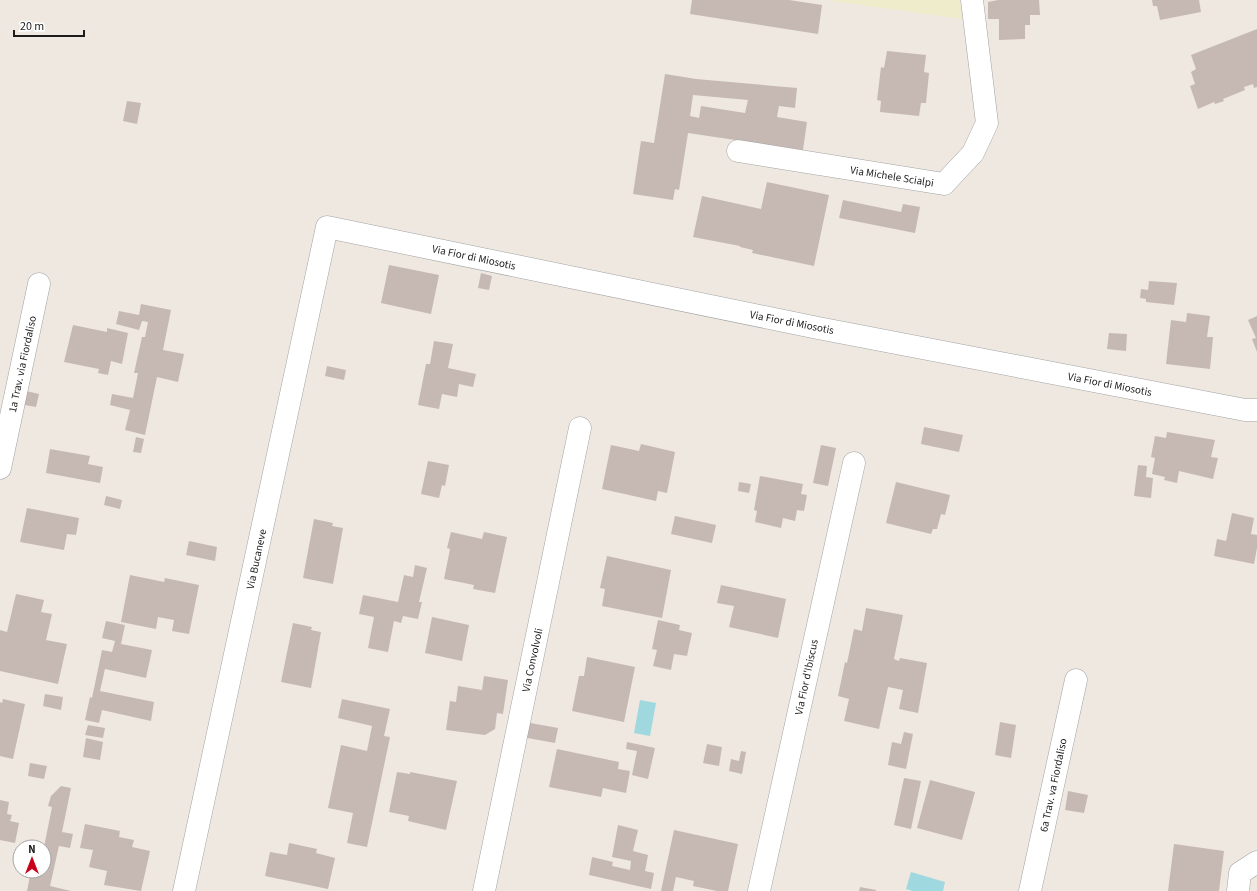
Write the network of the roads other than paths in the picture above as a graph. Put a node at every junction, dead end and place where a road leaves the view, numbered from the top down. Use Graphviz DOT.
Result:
graph roads {
  1 [pos="972,0"];
  2 [pos="738,151"];
  3 [pos="327,227"];
  4 [pos="38,284"];
  5 [pos="1257,410"];
  6 [pos="580,428"];
  7 [pos="854,463"];
  8 [pos="0,468"];
  9 [pos="1076,680"];
  10 [pos="1257,862"];
  11 [pos="184,891"];
  12 [pos="484,891"];
  13 [pos="759,891"];
  14 [pos="1030,891"];
  15 [pos="1238,891"];
  1 -- 2 [label="street, Via Michele Scialpi"];
  3 -- 5 [label="street, Via Fior di Miosotis"];
  3 -- 11 [label="street, Via Bucaneve"];
  4 -- 8 [label="street, 1a Trav. via Fiordaliso"];
  6 -- 12 [label="street, Via Convolvoli"];
  7 -- 13 [label="street, Via Fior d'Ibiscus"];
  9 -- 14 [label="street, 6a Trav. va Fiordaliso"];
  10 -- 15 [label="street"];
}
